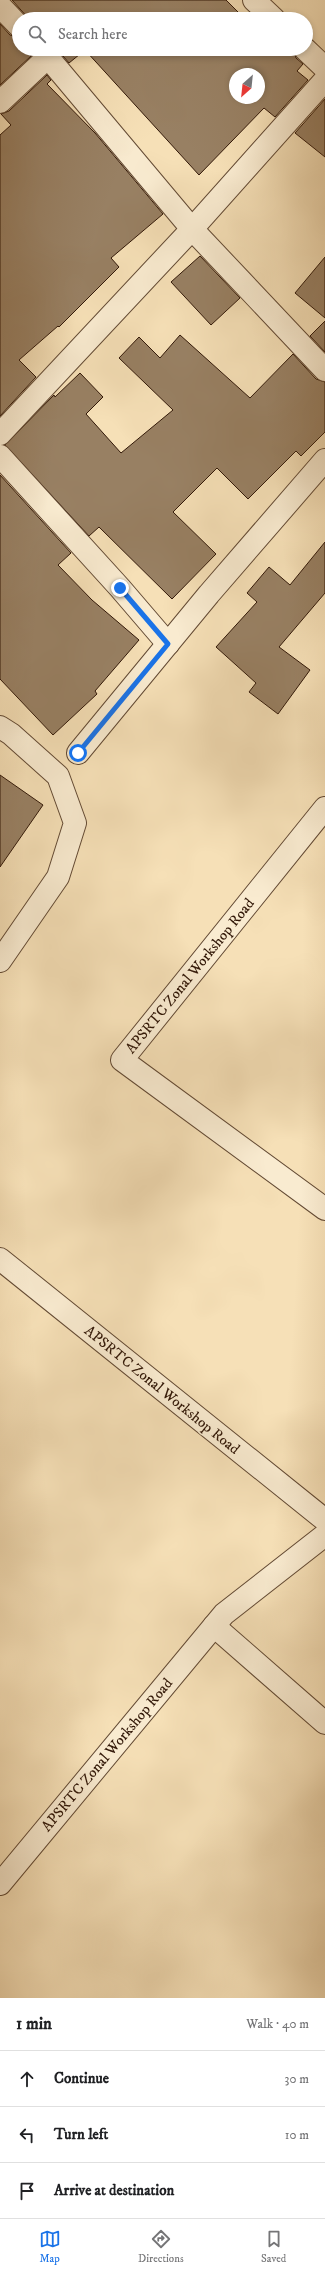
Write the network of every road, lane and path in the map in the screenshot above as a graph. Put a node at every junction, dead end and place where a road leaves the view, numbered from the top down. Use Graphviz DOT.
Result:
graph roads {
  1 [pos="254,0"];
  2 [pos="0,6"];
  3 [pos="267,12"];
  4 [pos="12,19"];
  5 [pos="41,56"];
  6 [pos="47,56"];
  7 [pos="312,56"];
  8 [pos="325,68"];
  9 [pos="325,80"];
  10 [pos="0,102"];
  11 [pos="192,229"];
  12 [pos="325,370"];
  13 [pos="0,434"];
  14 [pos="0,456"];
  15 [pos="325,460"];
  16 [pos="168,644"];
  17 [pos="0,727"];
  18 [pos="78,753"];
  19 [pos="325,808"];
  20 [pos="0,961"];
  21 [pos="325,1209"];
  22 [pos="0,1259"];
  23 [pos="325,1520"];
  24 [pos="325,1535"];
  25 [pos="214,1626"];
  26 [pos="325,1723"];
  27 [pos="0,1884"];
  1 -- 3 [label="street"];
  2 -- 4 [label="street"];
  5 -- 10 [label="street"];
  6 -- 11 [label="street"];
  7 -- 8 [label="street"];
  9 -- 11 [label="street"];
  11 -- 12 [label="street"];
  11 -- 13 [label="street"];
  14 -- 16 [label="street"];
  15 -- 16 [label="street"];
  16 -- 18 [label="street"];
  17 -- 20 [label="street"];
  19 -- 21 [label="street, APSRTC Zonal Workshop Road"];
  22 -- 23 [label="street, APSRTC Zonal Workshop Road"];
  24 -- 25 [label="street, APSRTC Zonal Workshop Road"];
  25 -- 26 [label="street"];
  25 -- 27 [label="street, APSRTC Zonal Workshop Road"];
}
